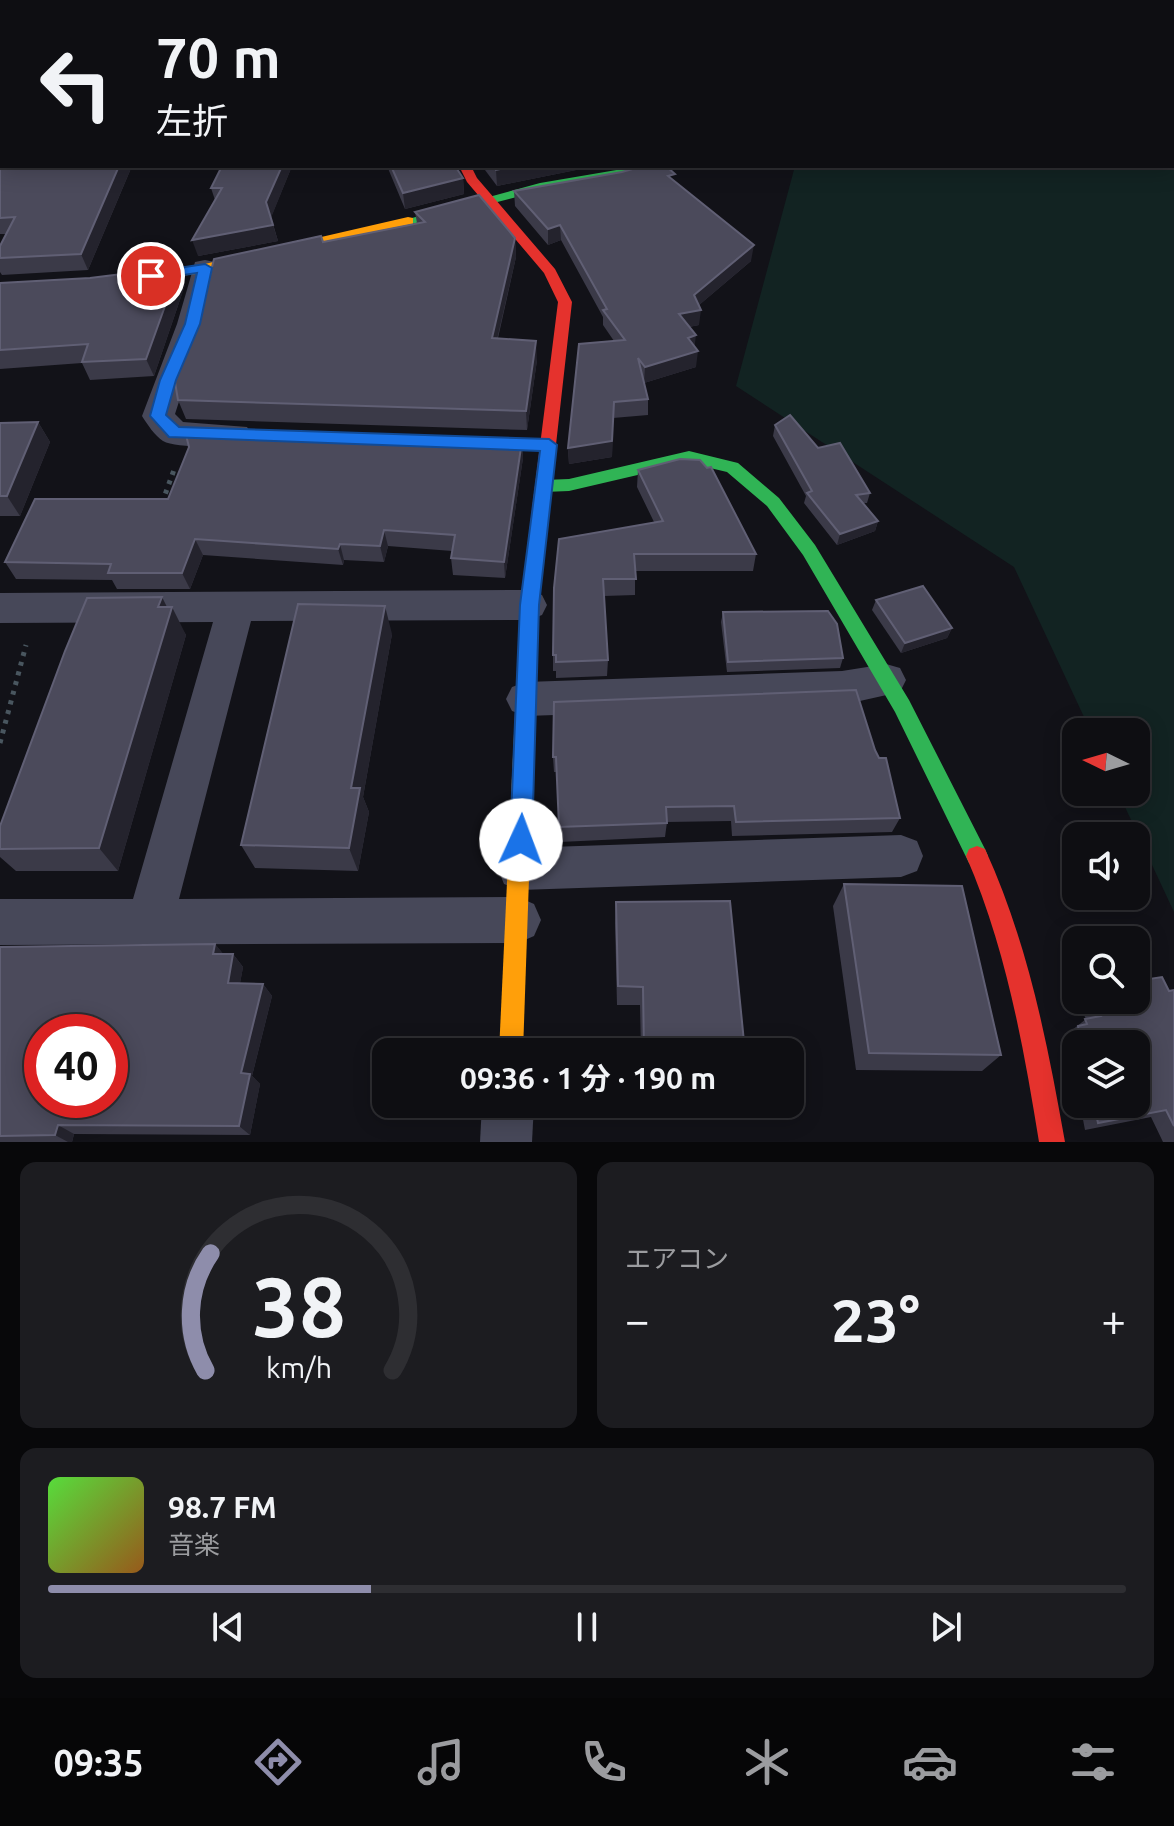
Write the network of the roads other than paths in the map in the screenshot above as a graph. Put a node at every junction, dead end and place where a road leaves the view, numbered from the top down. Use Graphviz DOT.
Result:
graph roads {
  1 [pos="466,168"];
  2 [pos="649,168"];
  3 [pos="489,199"];
  4 [pos="205,268"];
  5 [pos="0,288"];
  6 [pos="266,436"];
  7 [pos="518,444"];
  8 [pos="549,445"];
  9 [pos="544,486"];
  10 [pos="529,605"];
  11 [pos="236,607"];
  12 [pos="0,608"];
  13 [pos="886,680"];
  14 [pos="526,699"];
  15 [pos="901,856"];
  16 [pos="520,869"];
  17 [pos="518,920"];
  18 [pos="150,921"];
  19 [pos="0,922"];
  20 [pos="512,1038"];
  21 [pos="507,1118"];
  22 [pos="506,1142"];
  23 [pos="1052,1142"];
  1 -- 3 [label="street"];
  2 -- 3 [label="street"];
  3 -- 4 [label="street"];
  3 -- 8 [label="street"];
  4 -- 5 [label="street"];
  4 -- 6 [label="street"];
  7 -- 8 [label="street"];
  8 -- 9 [label="street"];
  9 -- 10 [label="street"];
  9 -- 13 [label="street"];
  10 -- 11 [label="street"];
  10 -- 14 [label="street"];
  11 -- 12 [label="street"];
  11 -- 18 [label="street"];
  13 -- 14 [label="street"];
  13 -- 23 [label="street"];
  14 -- 16 [label="street"];
  15 -- 16 [label="street"];
  16 -- 17 [label="street"];
  17 -- 18 [label="street"];
  17 -- 20 [label="street"];
  18 -- 19 [label="street"];
  21 -- 22 [label="street"];
}
